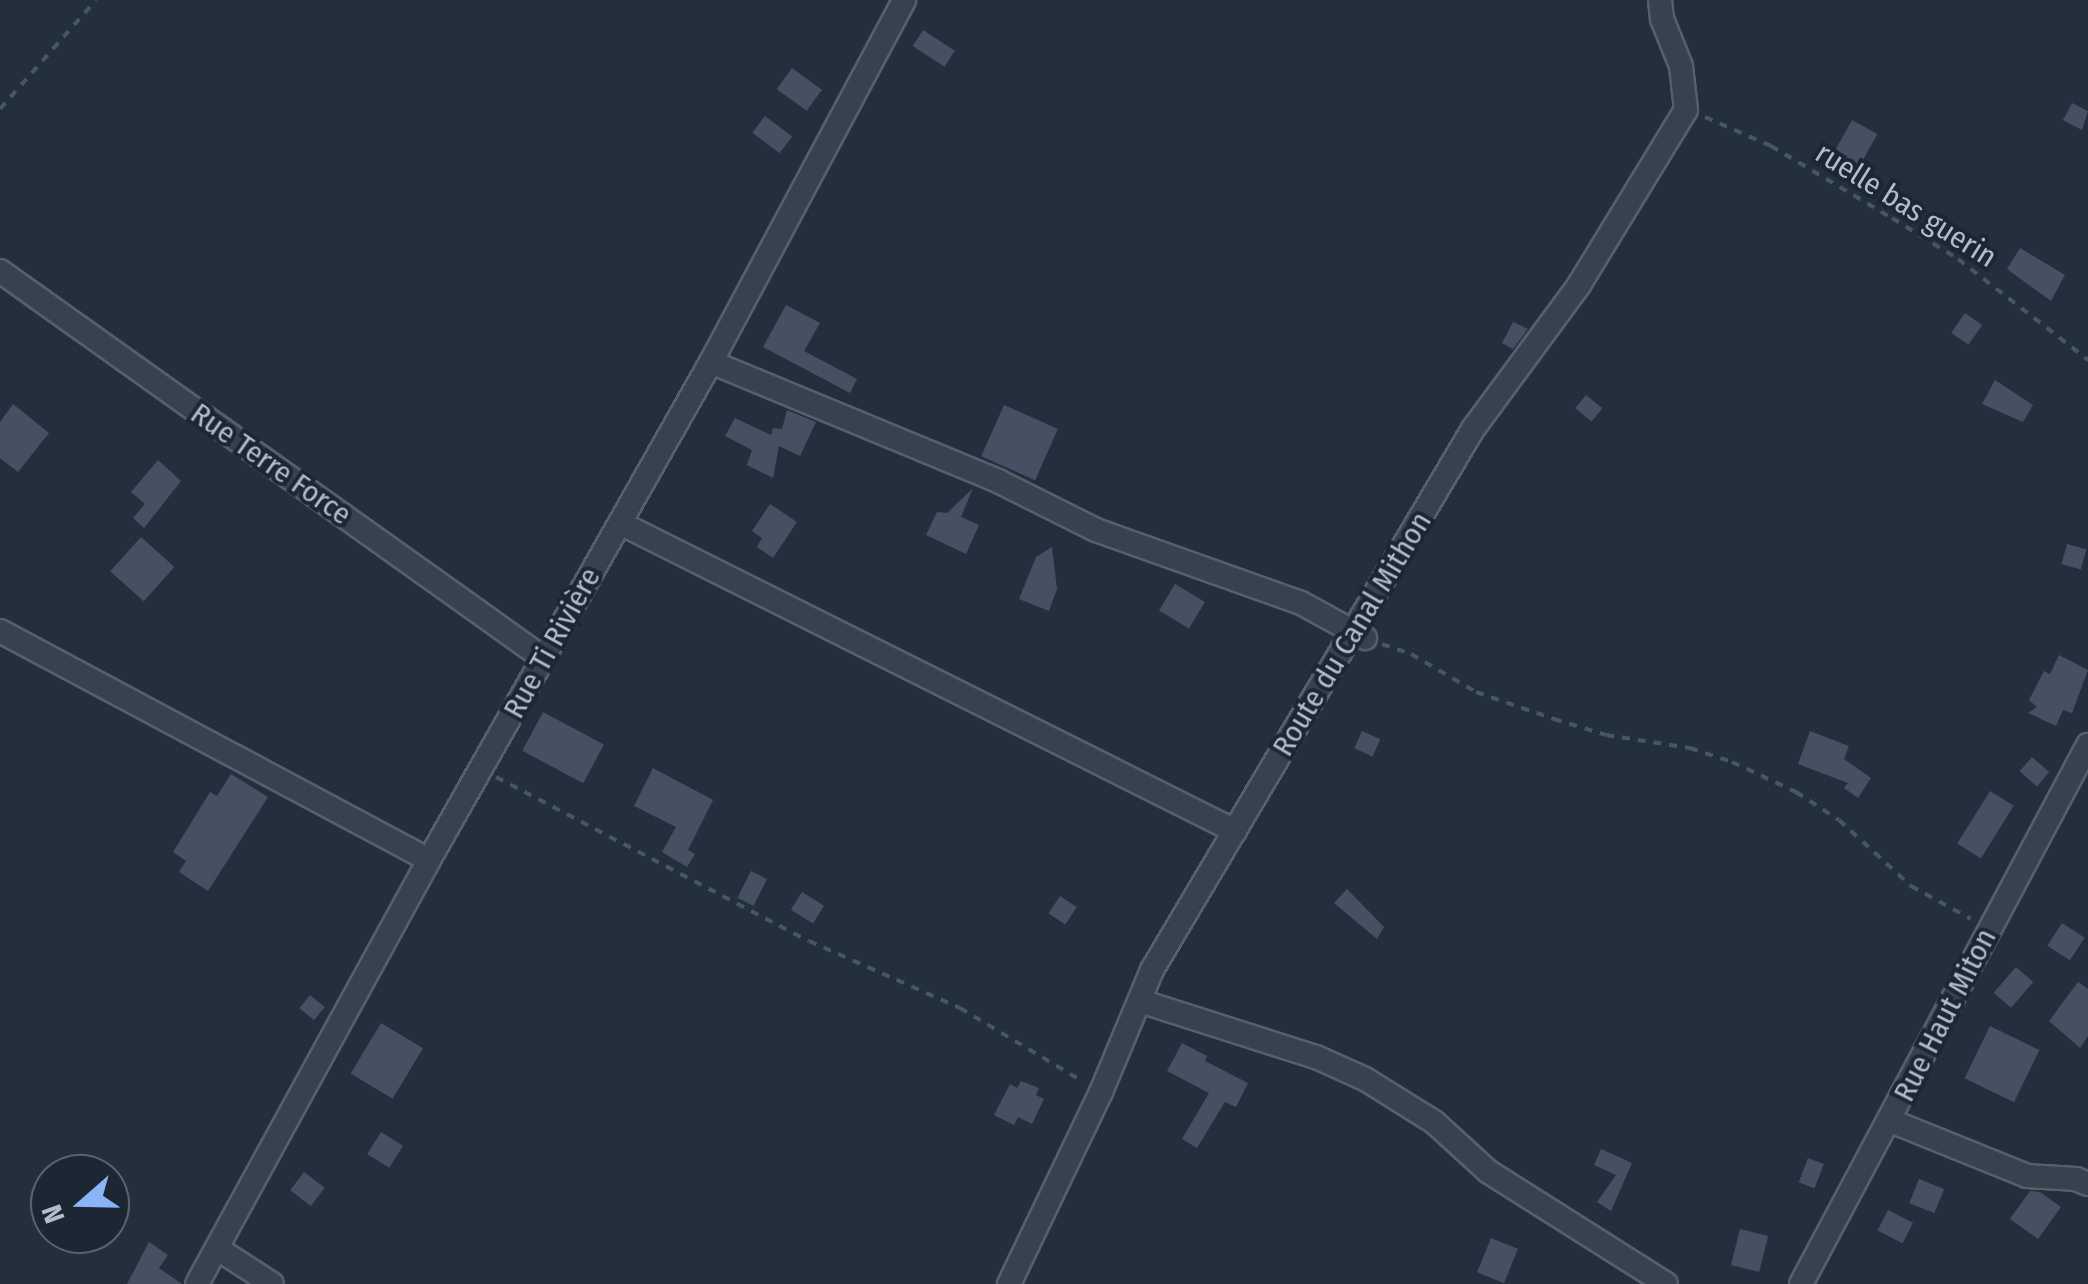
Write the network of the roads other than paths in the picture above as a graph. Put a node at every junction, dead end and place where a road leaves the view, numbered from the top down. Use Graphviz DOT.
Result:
graph roads {
  1 [pos="904,0"];
  2 [pos="1660,0"];
  3 [pos="0,271"];
  4 [pos="711,362"];
  5 [pos="620,523"];
  6 [pos="0,631"];
  7 [pos="1360,635"];
  8 [pos="543,658"];
  9 [pos="2088,746"];
  10 [pos="1235,830"];
  11 [pos="430,860"];
  12 [pos="1140,1001"];
  13 [pos="1891,1122"];
  14 [pos="2088,1184"];
  15 [pos="218,1249"];
  16 [pos="197,1284"];
  17 [pos="272,1284"];
  18 [pos="1009,1284"];
  19 [pos="1666,1284"];
  20 [pos="1801,1284"];
  1 -- 4 [label="street, Rue Ti Rivière"];
  2 -- 7 [label="street, Route du Canal Mithon"];
  3 -- 8 [label="street, Rue Terre Force"];
  4 -- 5 [label="street, Rue Ti Rivière"];
  4 -- 7 [label="street"];
  5 -- 8 [label="street, Rue Ti Rivière"];
  5 -- 10 [label="street"];
  6 -- 11 [label="street"];
  7 -- 10 [label="street, Route du Canal Mithon"];
  8 -- 11 [label="street, Rue Ti Rivière"];
  9 -- 13 [label="street, Rue Haut Miton"];
  10 -- 12 [label="street, Route du Canal Mithon"];
  11 -- 15 [label="street, Rue Ti Rivière"];
  12 -- 18 [label="street, Route du Canal Mithon"];
  12 -- 19 [label="street"];
  13 -- 14 [label="street"];
  13 -- 20 [label="street, Rue Haut Miton"];
  15 -- 16 [label="street, Rue Ti Rivière"];
  15 -- 17 [label="street"];
}
